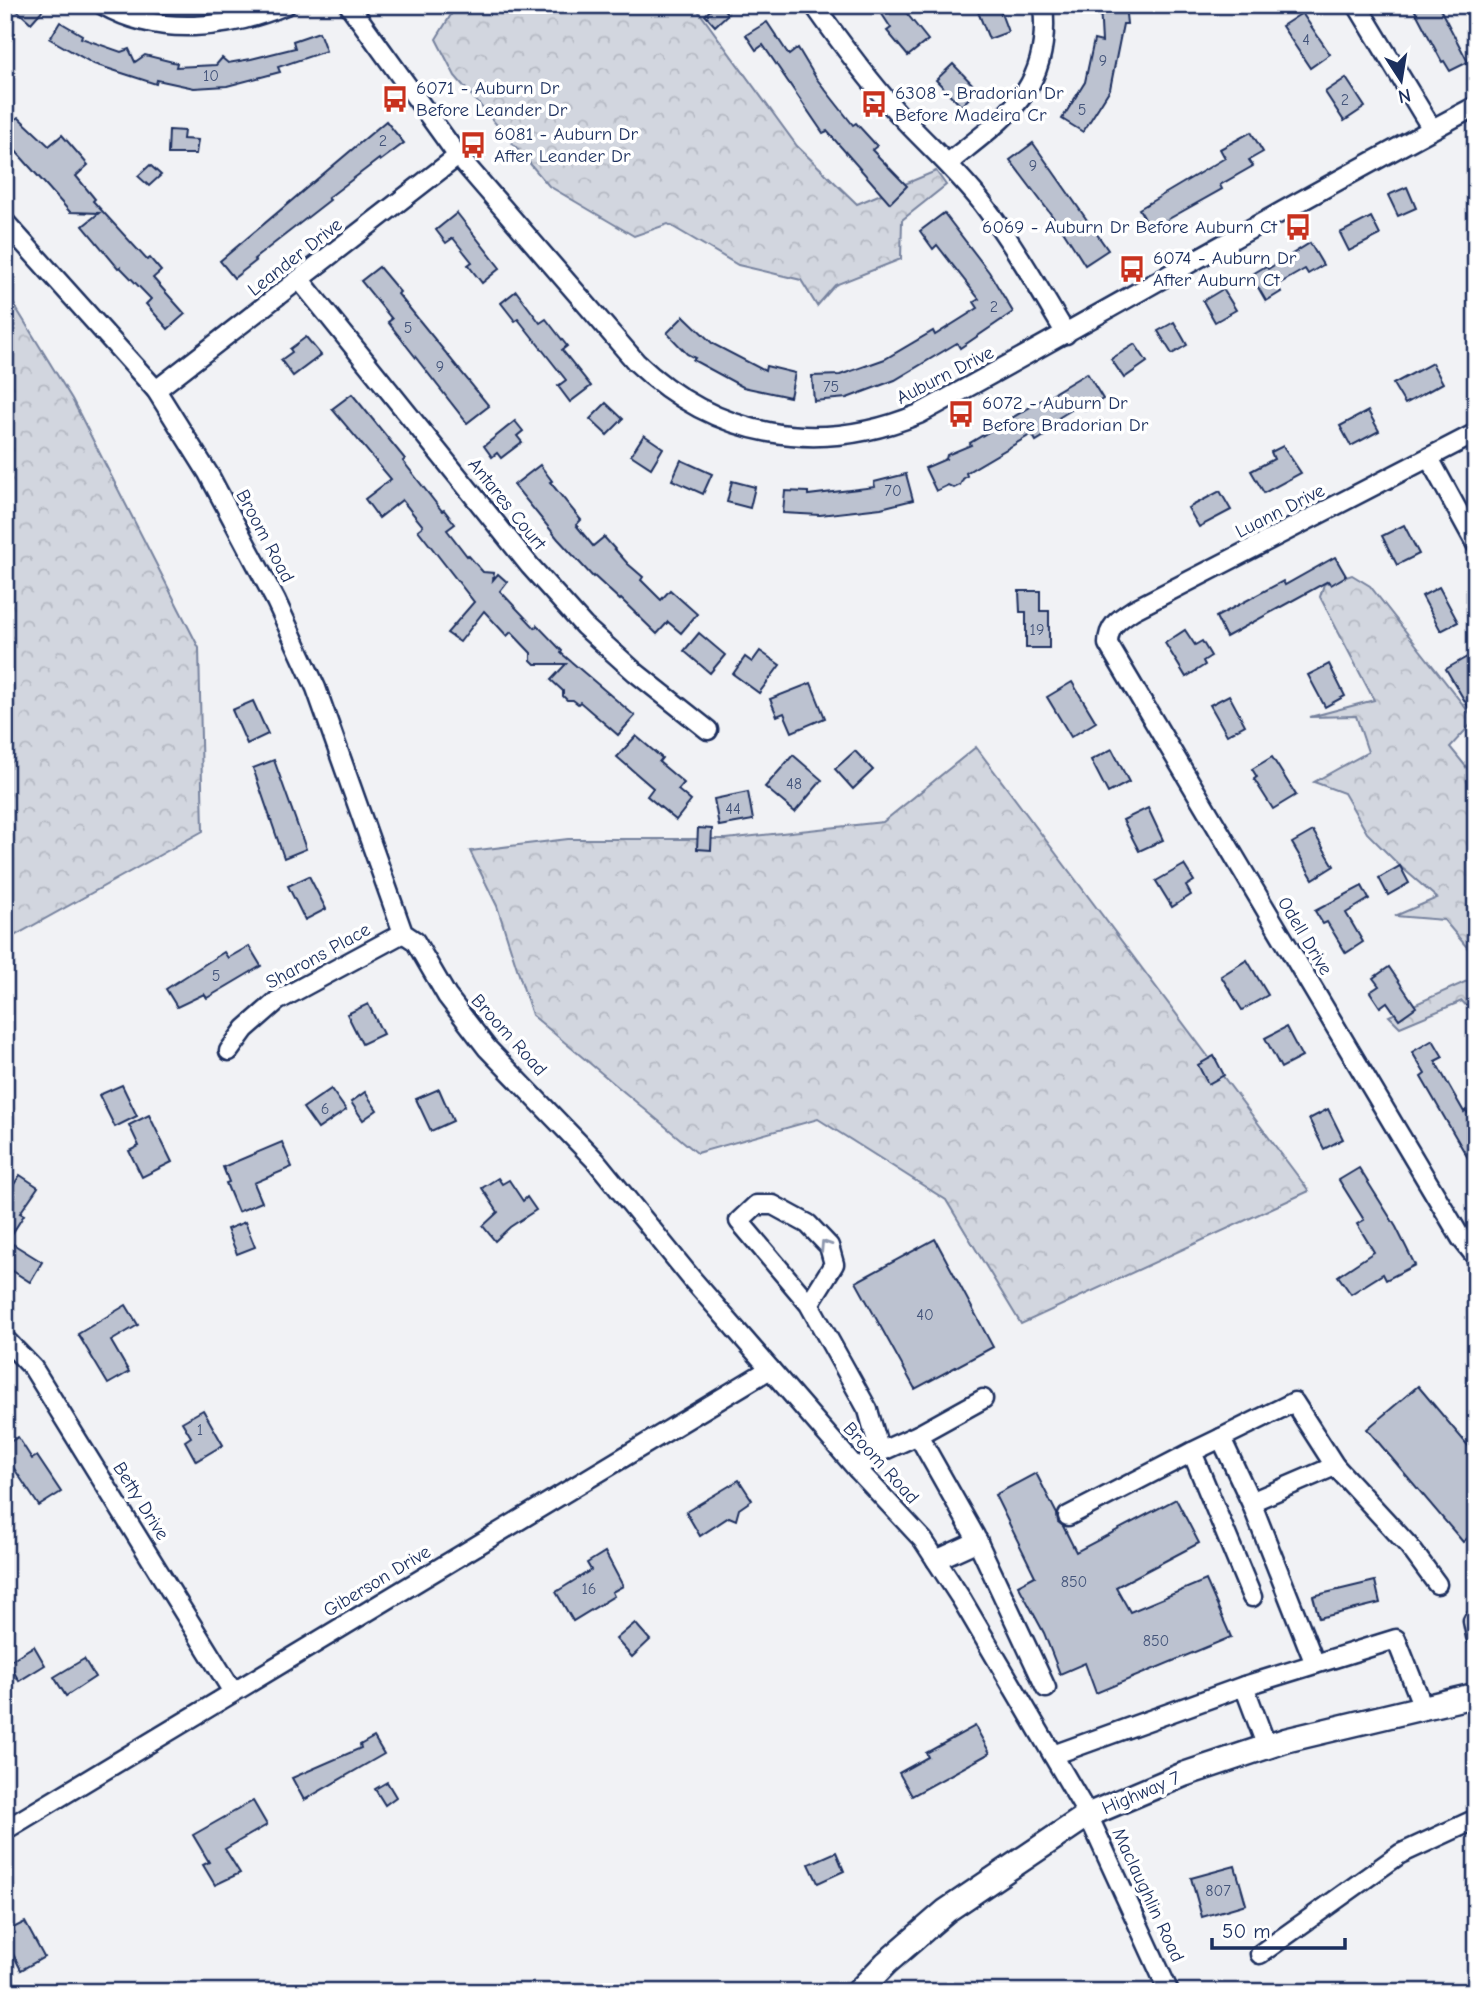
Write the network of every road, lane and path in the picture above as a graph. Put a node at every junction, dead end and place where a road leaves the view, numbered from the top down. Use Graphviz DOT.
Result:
graph roads {
  1 [pos="103,5"];
  2 [pos="286,5"];
  3 [pos="349,5"];
  4 [pos="814,5"];
  5 [pos="1043,5"];
  6 [pos="1357,5"];
  7 [pos="1476,106"];
  8 [pos="1432,129"];
  9 [pos="458,156"];
  10 [pos="948,163"];
  11 [pos="5,222"];
  12 [pos="300,280"];
  13 [pos="1066,334"];
  14 [pos="156,390"];
  15 [pos="1476,433"];
  16 [pos="1429,458"];
  17 [pos="1476,544"];
  18 [pos="1108,633"];
  19 [pos="708,730"];
  20 [pos="403,933"];
  21 [pos="229,1051"];
  22 [pos="1476,1257"];
  23 [pos="809,1304"];
  24 [pos="5,1339"];
  25 [pos="770,1368"];
  26 [pos="983,1399"];
  27 [pos="918,1435"];
  28 [pos="1221,1438"];
  29 [pos="880,1452"];
  30 [pos="1192,1452"];
  31 [pos="1335,1466"];
  32 [pos="857,1469"];
  33 [pos="1251,1502"];
  34 [pos="1068,1516"];
  35 [pos="978,1541"];
  36 [pos="936,1560"];
  37 [pos="1437,1584"];
  38 [pos="1252,1597"];
  39 [pos="1315,1664"];
  40 [pos="1244,1686"];
  41 [pos="1046,1688"];
  42 [pos="233,1692"];
  43 [pos="1476,1695"];
  44 [pos="1423,1707"];
  45 [pos="1267,1747"];
  46 [pos="1053,1755"];
  47 [pos="1088,1815"];
  48 [pos="1476,1819"];
  49 [pos="5,1830"];
  50 [pos="1260,1954"];
  51 [pos="858,1992"];
  52 [pos="1169,1992"];
  1 -- 2 [label="street"];
  3 -- 9 [label="street, Auburn Drive"];
  4 -- 10 [label="street"];
  5 -- 10 [label="street"];
  6 -- 8 [label="street"];
  7 -- 8 [label="street, Auburn Drive"];
  8 -- 13 [label="street, Auburn Drive"];
  9 -- 12 [label="street, Leander Drive"];
  9 -- 13 [label="street, Auburn Drive"];
  10 -- 13 [label="street"];
  11 -- 14 [label="street, Broom Road"];
  12 -- 14 [label="street, Leander Drive"];
  12 -- 19 [label="street, Antares Court"];
  14 -- 20 [label="street, Broom Road"];
  15 -- 16 [label="street, Luann Drive"];
  16 -- 17 [label="street"];
  16 -- 18 [label="street, Luann Drive"];
  18 -- 22 [label="street, Odell Drive"];
  20 -- 21 [label="street, Sharons Place"];
  20 -- 25 [label="street, Broom Road"];
  23 -- 23 [label="street, one-way"];
  23 -- 29 [label="street"];
  24 -- 42 [label="street, Betty Drive"];
  25 -- 32 [label="street, Broom Road"];
  25 -- 42 [label="street, Giberson Drive"];
  26 -- 27 [label="street"];
  27 -- 29 [label="street"];
  27 -- 35 [label="street"];
  28 -- 30 [label="street"];
  28 -- 31 [label="street"];
  28 -- 33 [label="street"];
  29 -- 32 [label="street"];
  30 -- 34 [label="street"];
  30 -- 38 [label="street"];
  31 -- 33 [label="street"];
  31 -- 37 [label="street"];
  32 -- 36 [label="street, Broom Road"];
  33 -- 39 [label="street"];
  35 -- 36 [label="street"];
  35 -- 41 [label="street"];
  36 -- 46 [label="street, Broom Road"];
  39 -- 40 [label="street"];
  39 -- 44 [label="street"];
  40 -- 45 [label="street"];
  40 -- 46 [label="street"];
  42 -- 49 [label="street, Giberson Drive"];
  43 -- 44 [label="main road, Highway 7"];
  44 -- 45 [label="main road, Highway 7"];
  45 -- 47 [label="main road, Highway 7"];
  46 -- 47 [label="street, Broom Road"];
  47 -- 51 [label="main road, Highway 7"];
  47 -- 52 [label="street, Maclaughlin Road"];
  48 -- 50 [label="street"];
}
